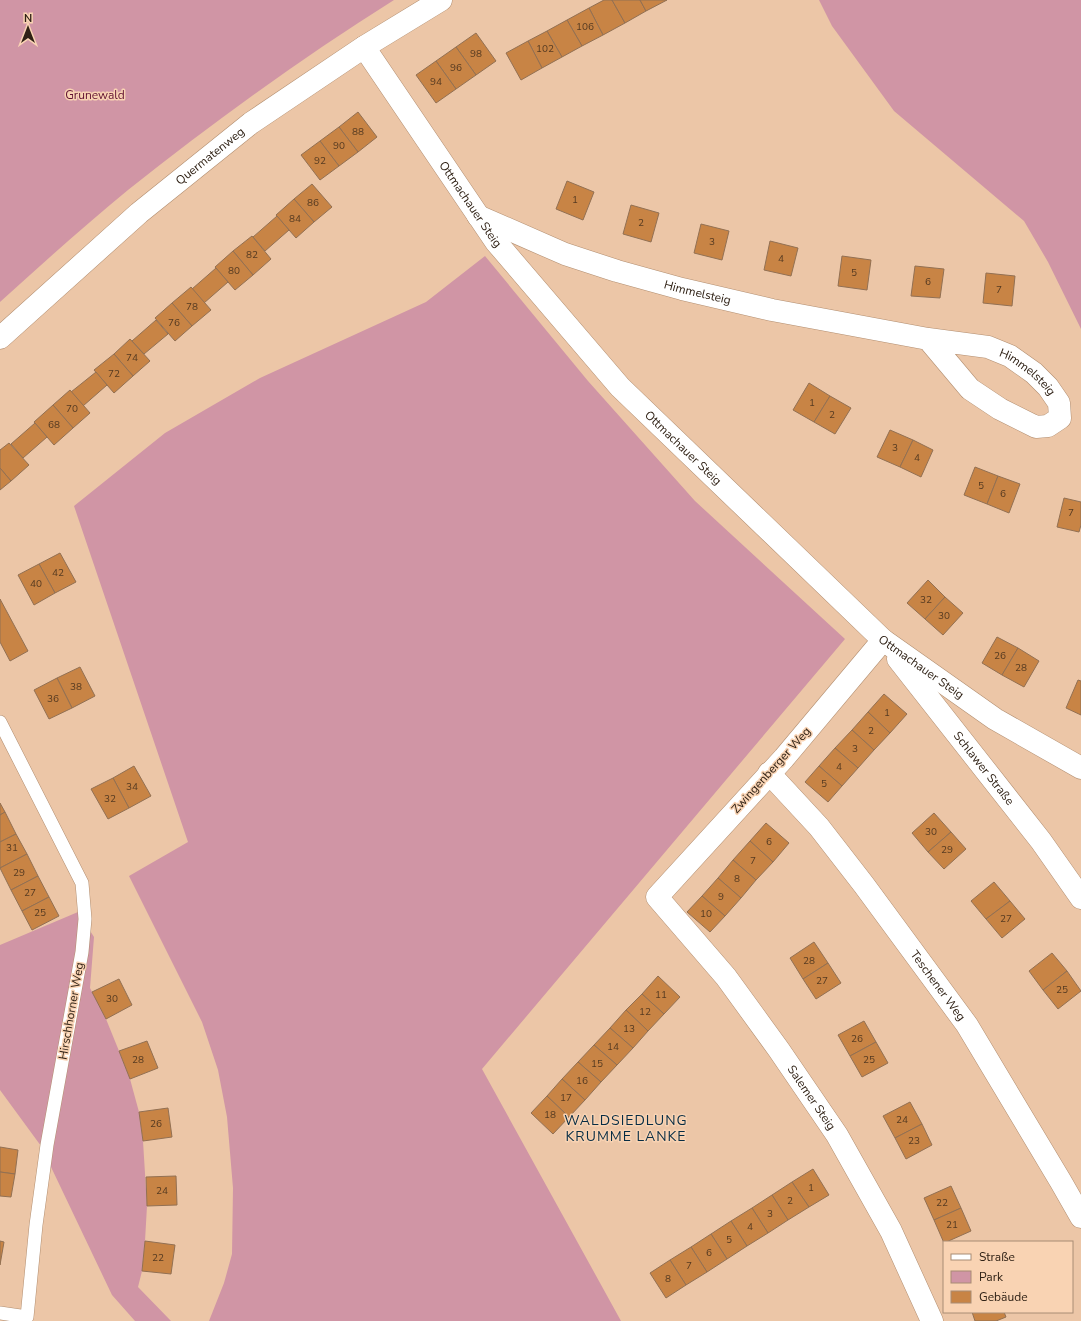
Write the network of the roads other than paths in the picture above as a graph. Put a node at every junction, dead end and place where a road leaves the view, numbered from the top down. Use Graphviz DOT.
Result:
graph roads {
  1 [pos="441,0"];
  2 [pos="364,47"];
  3 [pos="477,215"];
  4 [pos="0,338"];
  5 [pos="928,340"];
  6 [pos="883,640"];
  7 [pos="0,722"];
  8 [pos="1081,768"];
  9 [pos="769,773"];
  10 [pos="656,897"];
  11 [pos="1081,898"];
  12 [pos="1081,1217"];
  13 [pos="0,1313"];
  14 [pos="932,1321"];
  1 -- 2 [label="street, Quermatenweg"];
  2 -- 3 [label="street, Ottmachauer Steig"];
  2 -- 4 [label="street, Quermatenweg"];
  3 -- 5 [label="street, Himmelsteig"];
  3 -- 6 [label="street, Ottmachauer Steig"];
  5 -- 5 [label="street, Himmelsteig"];
  6 -- 8 [label="street, Ottmachauer Steig"];
  6 -- 9 [label="street, Zwingenberger Weg"];
  6 -- 11 [label="street, Schlawer Straße"];
  7 -- 13 [label="lane, Hirschhorner Weg"];
  9 -- 10 [label="street, Zwingenberger Weg"];
  9 -- 12 [label="street, Teschener Weg"];
  10 -- 14 [label="street, Salemer Steig"];
}
